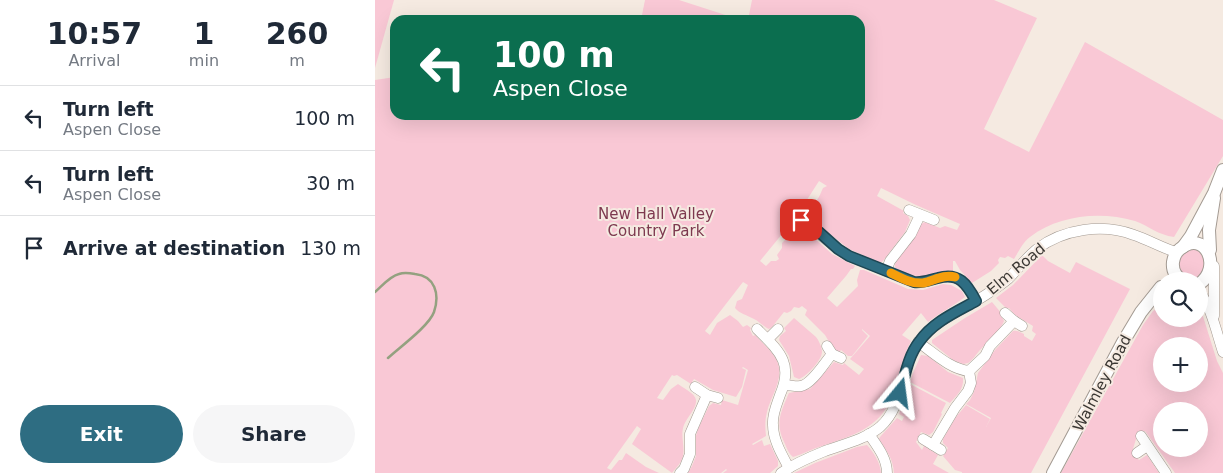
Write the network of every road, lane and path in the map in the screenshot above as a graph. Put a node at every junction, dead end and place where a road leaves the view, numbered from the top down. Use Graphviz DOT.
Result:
graph roads {
  1 [pos="1223,170"];
  2 [pos="1214,193"];
  3 [pos="807,209"];
  4 [pos="909,210"];
  5 [pos="920,215"];
  6 [pos="801,220"];
  7 [pos="934,220"];
  8 [pos="792,230"];
  9 [pos="1179,249"];
  10 [pos="1210,250"];
  11 [pos="1215,266"];
  12 [pos="1173,267"];
  13 [pos="885,271"];
  14 [pos="1170,272"];
  15 [pos="1174,272"];
  16 [pos="1208,277"];
  17 [pos="1153,299"];
  18 [pos="976,301"];
  19 [pos="1208,309"];
  20 [pos="1005,313"];
  21 [pos="1213,322"];
  22 [pos="757,329"];
  23 [pos="778,329"];
  24 [pos="768,339"];
  25 [pos="918,342"];
  26 [pos="1223,352"];
  27 [pos="833,353"];
  28 [pos="969,371"];
  29 [pos="785,385"];
  30 [pos="695,387"];
  31 [pos="707,395"];
  32 [pos="719,398"];
  33 [pos="869,434"];
  34 [pos="1141,436"];
  35 [pos="923,439"];
  36 [pos="1147,446"];
  37 [pos="1137,453"];
  38 [pos="785,470"];
  39 [pos="680,473"];
  40 [pos="887,473"];
  41 [pos="1053,473"];
  42 [pos="1166,473"];
  1 -- 2 [label="main road"];
  2 -- 9 [label="main road"];
  2 -- 10 [label="main road"];
  3 -- 6 [label="street"];
  4 -- 5 [label="street"];
  5 -- 7 [label="street"];
  5 -- 13 [label="street"];
  6 -- 8 [label="street"];
  6 -- 13 [label="street"];
  9 -- 10 [label="main road"];
  9 -- 12 [label="main road"];
  9 -- 18 [label="street, Elm Road"];
  10 -- 11 [label="main road"];
  11 -- 16 [label="main road"];
  11 -- 21 [label="street"];
  12 -- 14 [label="main road"];
  12 -- 15 [label="main road"];
  13 -- 18 [label="street"];
  17 -- 41 [label="main road, Walmley Road"];
  18 -- 25 [label="street, Elm Road"];
  19 -- 21 [label="street"];
  20 -- 28 [label="street"];
  21 -- 26 [label="street"];
  22 -- 24 [label="street"];
  23 -- 24 [label="street"];
  24 -- 29 [label="street"];
  25 -- 28 [label="street"];
  25 -- 33 [label="street, Elm Road"];
  27 -- 29 [label="street"];
  28 -- 35 [label="street"];
  29 -- 38 [label="street"];
  30 -- 31 [label="street"];
  31 -- 32 [label="street"];
  31 -- 39 [label="street"];
  33 -- 38 [label="street, Elm Road"];
  33 -- 40 [label="street"];
  34 -- 36 [label="street"];
  36 -- 37 [label="street"];
  36 -- 42 [label="street"];
}
